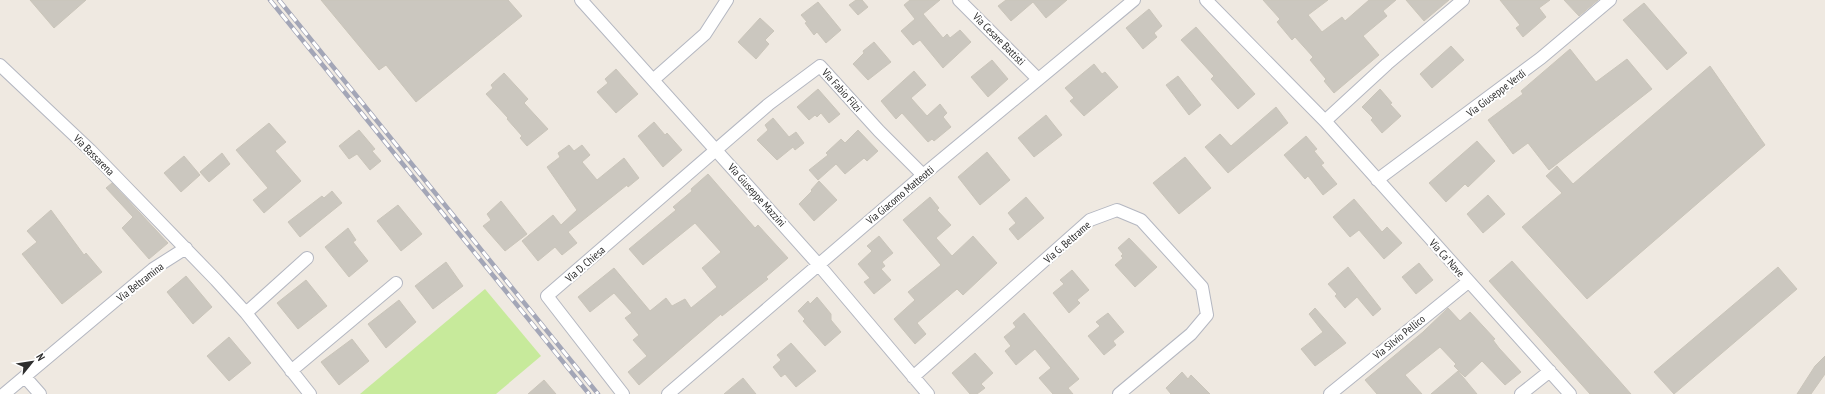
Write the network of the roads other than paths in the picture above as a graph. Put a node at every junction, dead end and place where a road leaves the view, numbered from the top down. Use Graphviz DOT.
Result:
graph roads {
  1 [pos="580,0"];
  2 [pos="727,0"];
  3 [pos="959,0"];
  4 [pos="1134,0"];
  5 [pos="1206,0"];
  6 [pos="1463,0"];
  7 [pos="1610,0"];
  8 [pos="0,65"];
  9 [pos="1038,79"];
  10 [pos="652,80"];
  11 [pos="1325,121"];
  12 [pos="717,150"];
  13 [pos="923,175"];
  14 [pos="1377,180"];
  15 [pos="186,248"];
  16 [pos="307,258"];
  17 [pos="818,264"];
  18 [pos="1468,282"];
  19 [pos="396,283"];
  20 [pos="246,313"];
  21 [pos="291,371"];
  22 [pos="1550,371"];
  23 [pos="25,377"];
  24 [pos="913,377"];
  25 [pos="4,394"];
  26 [pos="40,394"];
  27 [pos="310,394"];
  28 [pos="623,394"];
  29 [pos="668,394"];
  30 [pos="928,394"];
  31 [pos="1119,394"];
  32 [pos="1330,394"];
  33 [pos="1521,394"];
  34 [pos="1570,394"];
  1 -- 10 [label="street, Via Giuseppe Mazzini"];
  2 -- 10 [label="street"];
  3 -- 9 [label="street, Via Cesare Battisti"];
  4 -- 9 [label="street, Via Giacomo Matteotti"];
  5 -- 11 [label="street, Via Ca' Nave"];
  6 -- 11 [label="street"];
  7 -- 14 [label="street, Via Giuseppe Verdi"];
  8 -- 15 [label="street, Via Bassarena"];
  9 -- 13 [label="street, Via Giacomo Matteotti"];
  10 -- 12 [label="street, Via Giuseppe Mazzini"];
  11 -- 14 [label="street, Via Ca' Nave"];
  12 -- 13 [label="street, Via Fabio Filzi"];
  12 -- 17 [label="street, Via Giuseppe Mazzini"];
  12 -- 28 [label="street, Via D. Chiesa"];
  13 -- 17 [label="street, Via Giacomo Matteotti"];
  14 -- 18 [label="street, Via Ca' Nave"];
  15 -- 20 [label="street"];
  15 -- 23 [label="street, Via Beltramina"];
  16 -- 20 [label="street"];
  17 -- 24 [label="street, Via Giuseppe Mazzini"];
  17 -- 29 [label="street, Via Giacomo Matteotti"];
  18 -- 22 [label="street, Via Ca' Nave"];
  18 -- 32 [label="street, Via Silvio Pellico"];
  19 -- 21 [label="street"];
  20 -- 21 [label="street"];
  21 -- 27 [label="street"];
  22 -- 33 [label="street"];
  22 -- 34 [label="street, Via Ca' Nave"];
  23 -- 25 [label="street, Via Beltramina"];
  23 -- 26 [label="street"];
  24 -- 30 [label="street, Via Giuseppe Mazzini"];
  24 -- 31 [label="street, Via G. Beltrame"];
}
